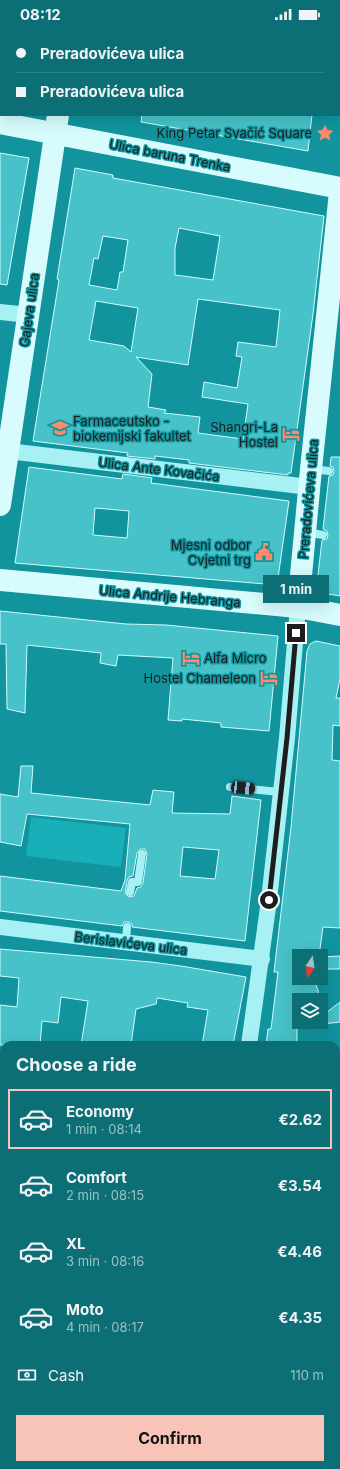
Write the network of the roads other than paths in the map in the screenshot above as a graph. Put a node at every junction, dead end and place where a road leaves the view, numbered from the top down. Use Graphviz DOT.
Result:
graph roads {
  1 [pos="0,123"];
  2 [pos="56,124"];
  3 [pos="340,188"];
  4 [pos="340,192"];
  5 [pos="0,312"];
  6 [pos="29,315"];
  7 [pos="8,451"];
  8 [pos="316,476"];
  9 [pos="0,505"];
  10 [pos="0,580"];
  11 [pos="298,607"];
  12 [pos="340,615"];
  13 [pos="230,787"];
  14 [pos="280,792"];
  15 [pos="142,854"];
  16 [pos="130,892"];
  17 [pos="0,927"];
  18 [pos="262,959"];
  19 [pos="250,1041"];
  1 -- 2 [label="street, Ulica baruna Trenka"];
  2 -- 3 [label="street, Ulica baruna Trenka"];
  2 -- 6 [label="street, Gajeva ulica"];
  4 -- 8 [label="street, Preradovićeva ulica"];
  5 -- 6 [label="street"];
  6 -- 7 [label="street, Gajeva ulica"];
  7 -- 8 [label="street, Ulica Ante Kovačića"];
  7 -- 9 [label="street, Gajeva ulica"];
  8 -- 11 [label="street, Preradovićeva ulica"];
  10 -- 11 [label="street, Ulica Andrije Hebranga"];
  11 -- 12 [label="street, Ulica Andrije Hebranga"];
  11 -- 14 [label="street, Preradovićeva ulica"];
  13 -- 14 [label="lane"];
  14 -- 18 [label="street, Preradovićeva ulica"];
  15 -- 16 [label="lane"];
  17 -- 18 [label="street, Berislavićeva ulica"];
  18 -- 19 [label="street, Preradovićeva ulica"];
}
